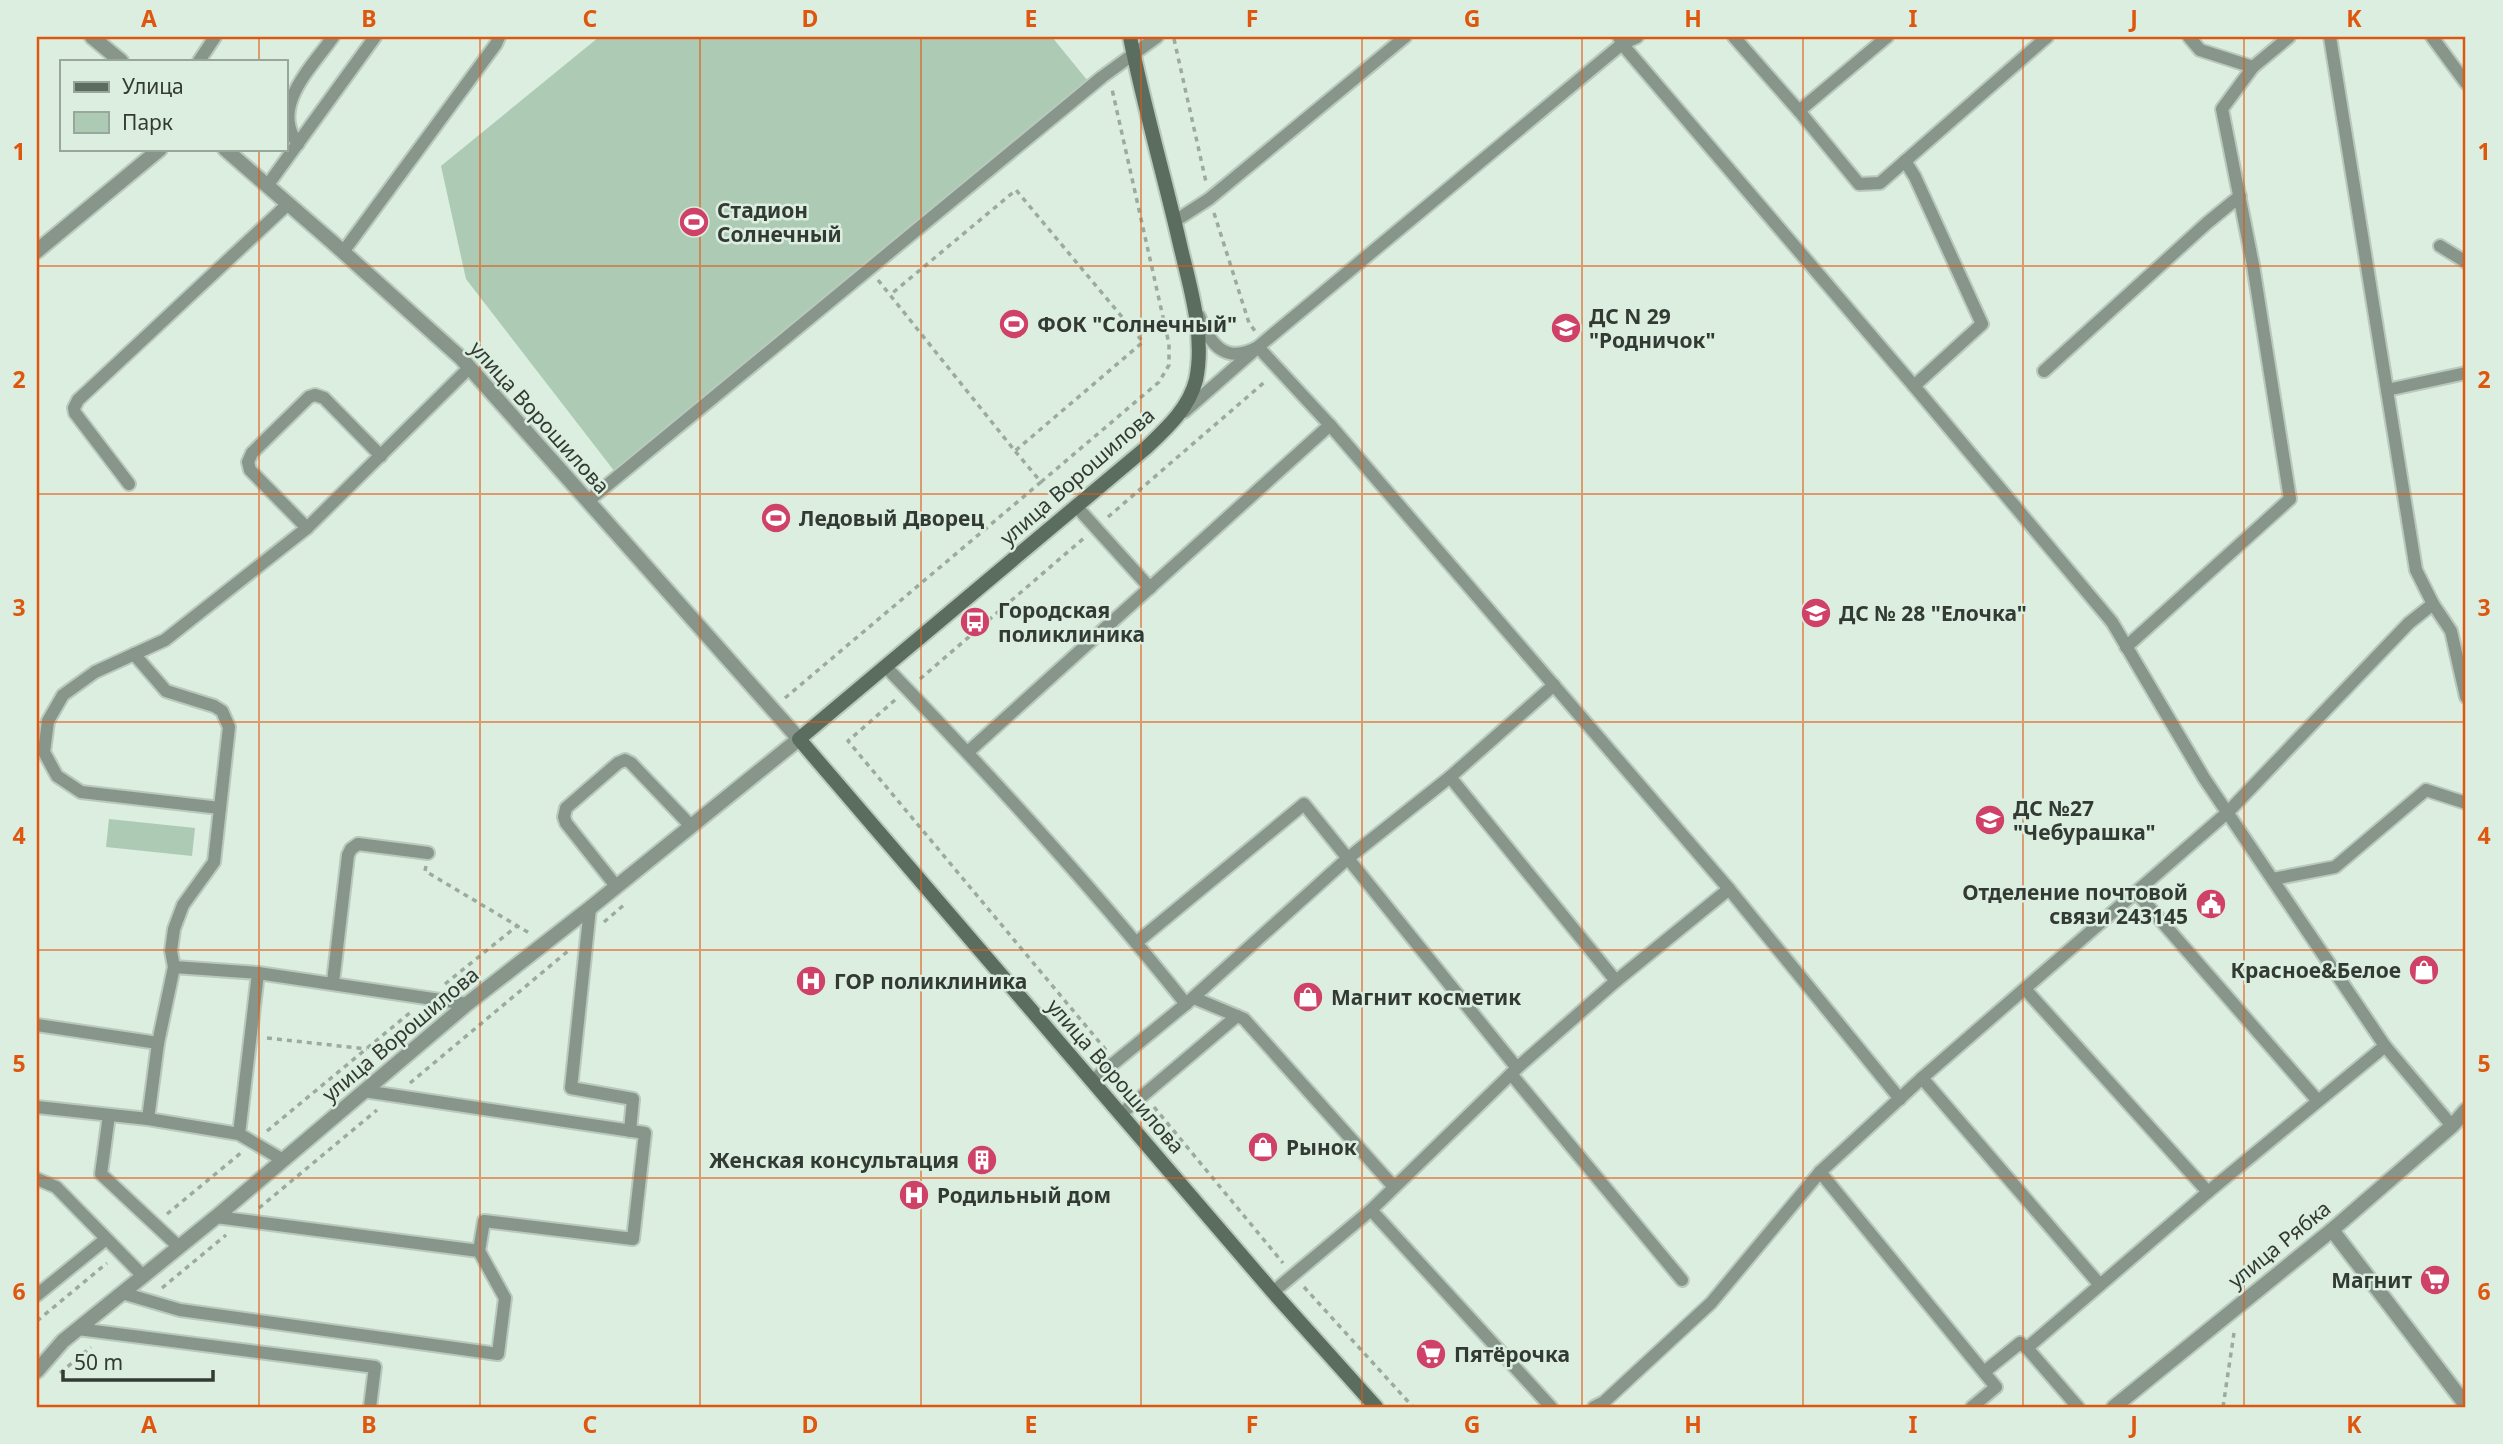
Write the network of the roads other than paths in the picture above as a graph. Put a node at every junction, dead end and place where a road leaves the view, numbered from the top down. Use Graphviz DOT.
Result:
graph roads {
  1 [pos="92,37"];
  2 [pos="215,37"];
  3 [pos="333,37"];
  4 [pos="375,37"];
  5 [pos="499,37"];
  6 [pos="1130,37"];
  7 [pos="1157,37"];
  8 [pos="1405,37"];
  9 [pos="1637,37"];
  10 [pos="1734,37"];
  11 [pos="1887,37"];
  12 [pos="2047,37"];
  13 [pos="2189,37"];
  14 [pos="2289,37"];
  15 [pos="2330,37"];
  16 [pos="2432,37"];
  17 [pos="1620,41"];
  18 [pos="1133,54"];
  19 [pos="120,60"];
  20 [pos="200,60"];
  21 [pos="2253,67"];
  22 [pos="2466,83"];
  23 [pos="1799,111"];
  24 [pos="287,115"];
  25 [pos="287,124"];
  26 [pos="298,144"];
  27 [pos="159,150"];
  28 [pos="226,150"];
  29 [pos="1905,161"];
  30 [pos="267,186"];
  31 [pos="2240,196"];
  32 [pos="288,204"];
  33 [pos="1175,220"];
  34 [pos="2440,246"];
  35 [pos="37,251"];
  36 [pos="343,251"];
  37 [pos="2466,262"];
  38 [pos="1194,305"];
  39 [pos="1261,344"];
  40 [pos="469,368"];
  41 [pos="2044,371"];
  42 [pos="2466,373"];
  43 [pos="1914,386"];
  44 [pos="2387,390"];
  45 [pos="1173,422"];
  46 [pos="1330,425"];
  47 [pos="381,456"];
  48 [pos="129,484"];
  49 [pos="588,501"];
  50 [pos="1076,506"];
  51 [pos="307,528"];
  52 [pos="1150,588"];
  53 [pos="2433,604"];
  54 [pos="2126,647"];
  55 [pos="134,654"];
  56 [pos="885,666"];
  57 [pos="1554,685"];
  58 [pos="2466,697"];
  59 [pos="799,739"];
  60 [pos="968,752"];
  61 [pos="1450,777"];
  62 [pos="2466,803"];
  63 [pos="220,808"];
  64 [pos="2228,812"];
  65 [pos="691,826"];
  66 [pos="428,853"];
  67 [pos="1348,859"];
  68 [pos="2273,879"];
  69 [pos="617,886"];
  70 [pos="1729,889"];
  71 [pos="2136,892"];
  72 [pos="590,908"];
  73 [pos="1137,942"];
  74 [pos="174,967"];
  75 [pos="258,973"];
  76 [pos="1616,981"];
  77 [pos="333,982"];
  78 [pos="2025,989"];
  79 [pos="1190,1001"];
  80 [pos="467,1004"];
  81 [pos="1237,1016"];
  82 [pos="37,1025"];
  83 [pos="158,1043"];
  84 [pos="2385,1046"];
  85 [pos="1514,1071"];
  86 [pos="1922,1078"];
  87 [pos="1092,1081"];
  88 [pos="364,1091"];
  89 [pos="1900,1099"];
  90 [pos="2318,1101"];
  91 [pos="37,1107"];
  92 [pos="2466,1110"];
  93 [pos="1121,1114"];
  94 [pos="109,1115"];
  95 [pos="148,1119"];
  96 [pos="2452,1126"];
  97 [pos="630,1131"];
  98 [pos="239,1134"];
  99 [pos="283,1160"];
  100 [pos="1820,1172"];
  101 [pos="37,1179"];
  102 [pos="1394,1187"];
  103 [pos="2208,1192"];
  104 [pos="1371,1210"];
  105 [pos="216,1217"];
  106 [pos="2332,1230"];
  107 [pos="106,1238"];
  108 [pos="179,1247"];
  109 [pos="479,1251"];
  110 [pos="143,1276"];
  111 [pos="1682,1280"];
  112 [pos="2101,1285"];
  113 [pos="1273,1292"];
  114 [pos="122,1293"];
  115 [pos="37,1295"];
  116 [pos="78,1329"];
  117 [pos="2027,1348"];
  118 [pos="37,1371"];
  119 [pos="1984,1373"];
  120 [pos="2466,1405"];
  121 [pos="370,1407"];
  122 [pos="1376,1407"];
  123 [pos="1551,1407"];
  124 [pos="1594,1407"];
  125 [pos="1972,1407"];
  126 [pos="2078,1407"];
  127 [pos="2114,1407"];
  1 -- 19 [label="street"];
  2 -- 20 [label="lane"];
  3 -- 24 [label="lane"];
  4 -- 26 [label="lane"];
  5 -- 36 [label="lane"];
  6 -- 18 [label="main road, улица Ворошилова"];
  7 -- 18 [label="lane"];
  8 -- 33 [label="lane"];
  9 -- 17 [label="lane"];
  10 -- 23 [label="lane"];
  11 -- 23 [label="lane"];
  12 -- 29 [label="lane"];
  13 -- 21 [label="lane"];
  14 -- 21 [label="lane"];
  15 -- 44 [label="lane"];
  16 -- 22 [label="lane"];
  17 -- 39 [label="lane"];
  17 -- 43 [label="lane"];
  18 -- 33 [label="main road, улица Ворошилова"];
  18 -- 49 [label="lane"];
  21 -- 31 [label="lane"];
  23 -- 29 [label="lane"];
  25 -- 26 [label="lane"];
  26 -- 30 [label="lane"];
  27 -- 35 [label="street"];
  28 -- 30 [label="street, улица Ворошилова"];
  29 -- 43 [label="lane"];
  30 -- 32 [label="street, улица Ворошилова"];
  31 -- 41 [label="lane"];
  31 -- 54 [label="lane"];
  32 -- 36 [label="street, улица Ворошилова"];
  32 -- 48 [label="lane"];
  33 -- 38 [label="main road, улица Ворошилова"];
  34 -- 37 [label="lane"];
  36 -- 40 [label="street, улица Ворошилова"];
  38 -- 39 [label="lane"];
  38 -- 45 [label="main road, улица Ворошилова"];
  39 -- 45 [label="lane"];
  39 -- 46 [label="lane"];
  40 -- 47 [label="lane"];
  40 -- 49 [label="street, улица Ворошилова"];
  42 -- 44 [label="lane"];
  43 -- 54 [label="lane"];
  44 -- 53 [label="lane"];
  45 -- 50 [label="main road, улица Ворошилова"];
  46 -- 52 [label="lane"];
  46 -- 57 [label="lane"];
  47 -- 51 [label="lane"];
  47 -- 51 [label="lane"];
  49 -- 59 [label="street, улица Ворошилова"];
  50 -- 52 [label="lane"];
  50 -- 56 [label="main road, улица Ворошилова"];
  51 -- 55 [label="lane"];
  52 -- 60 [label="lane"];
  53 -- 58 [label="lane"];
  53 -- 64 [label="lane"];
  54 -- 64 [label="lane"];
  55 -- 63 [label="lane"];
  55 -- 63 [label="lane"];
  56 -- 59 [label="main road, улица Ворошилова"];
  56 -- 60 [label="lane"];
  57 -- 61 [label="lane"];
  57 -- 70 [label="lane"];
  59 -- 65 [label="street, улица Ворошилова"];
  59 -- 87 [label="main road, улица Ворошилова"];
  60 -- 73 [label="lane"];
  61 -- 67 [label="lane"];
  61 -- 76 [label="lane"];
  62 -- 68 [label="lane"];
  63 -- 74 [label="lane"];
  64 -- 68 [label="lane"];
  64 -- 71 [label="lane"];
  65 -- 69 [label="street, улица Ворошилова"];
  65 -- 69 [label="lane"];
  66 -- 77 [label="lane"];
  67 -- 73 [label="lane"];
  67 -- 79 [label="lane"];
  67 -- 85 [label="lane"];
  68 -- 84 [label="lane"];
  69 -- 72 [label="street, улица Ворошилова"];
  70 -- 76 [label="lane"];
  70 -- 89 [label="lane"];
  71 -- 78 [label="lane"];
  71 -- 90 [label="lane"];
  72 -- 80 [label="street, улица Ворошилова"];
  72 -- 97 [label="lane"];
  73 -- 79 [label="lane"];
  74 -- 75 [label="lane"];
  74 -- 83 [label="lane"];
  75 -- 77 [label="lane"];
  75 -- 98 [label="lane"];
  76 -- 85 [label="lane"];
  77 -- 80 [label="lane"];
  78 -- 86 [label="lane"];
  78 -- 103 [label="lane"];
  79 -- 81 [label="lane"];
  79 -- 87 [label="lane"];
  80 -- 88 [label="street, улица Ворошилова"];
  81 -- 93 [label="lane"];
  81 -- 102 [label="lane"];
  82 -- 83 [label="lane"];
  83 -- 95 [label="lane"];
  84 -- 90 [label="lane"];
  84 -- 96 [label="lane"];
  85 -- 102 [label="lane"];
  85 -- 111 [label="lane"];
  86 -- 89 [label="lane"];
  86 -- 112 [label="lane"];
  87 -- 93 [label="main road, улица Ворошилова"];
  88 -- 97 [label="lane"];
  88 -- 99 [label="street, улица Ворошилова"];
  89 -- 100 [label="lane"];
  90 -- 103 [label="lane"];
  91 -- 94 [label="lane"];
  92 -- 96 [label="street, улица Рябка"];
  93 -- 113 [label="main road, улица Ворошилова"];
  94 -- 95 [label="lane"];
  94 -- 108 [label="lane"];
  95 -- 98 [label="lane"];
  96 -- 106 [label="street, улица Рябка"];
  97 -- 109 [label="lane"];
  98 -- 99 [label="lane"];
  99 -- 105 [label="street, улица Ворошилова"];
  100 -- 119 [label="lane"];
  100 -- 124 [label="lane"];
  101 -- 107 [label="lane"];
  102 -- 104 [label="lane"];
  103 -- 112 [label="lane"];
  104 -- 113 [label="lane"];
  104 -- 123 [label="lane"];
  105 -- 108 [label="street, улица Ворошилова"];
  105 -- 109 [label="lane"];
  106 -- 120 [label="street"];
  106 -- 127 [label="street, улица Рябка"];
  107 -- 110 [label="lane"];
  107 -- 115 [label="lane"];
  108 -- 110 [label="street, улица Ворошилова"];
  109 -- 114 [label="lane"];
  110 -- 114 [label="street, улица Ворошилова"];
  112 -- 117 [label="lane"];
  113 -- 122 [label="main road, улица Ворошилова"];
  114 -- 116 [label="street, улица Ворошилова"];
  116 -- 118 [label="street, улица Ворошилова"];
  116 -- 121 [label="lane"];
  117 -- 119 [label="lane"];
  117 -- 126 [label="lane"];
  119 -- 125 [label="lane"];
}
